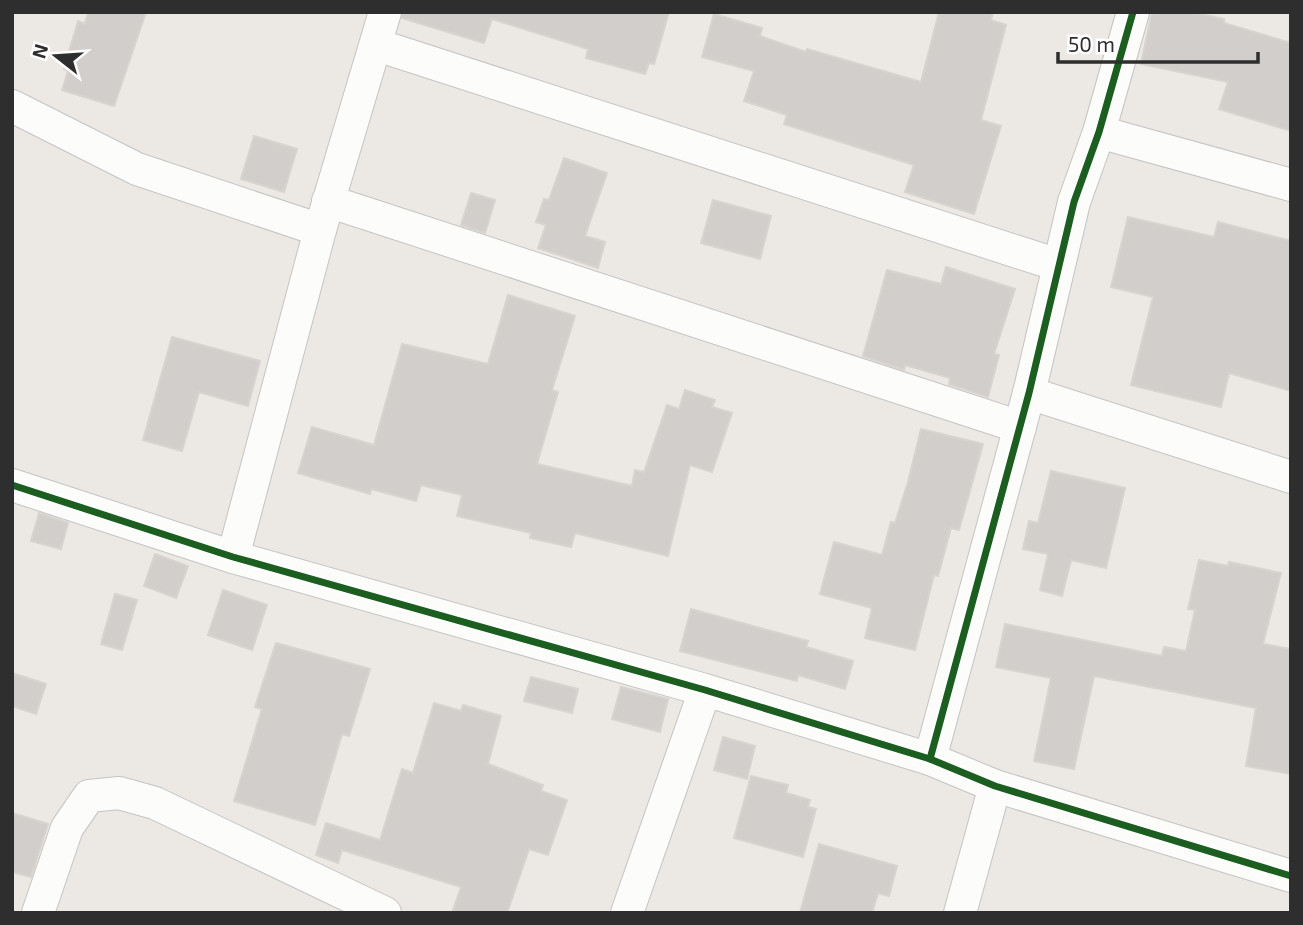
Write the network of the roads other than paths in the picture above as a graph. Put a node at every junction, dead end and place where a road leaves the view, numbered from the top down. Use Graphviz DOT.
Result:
graph roads {
  1 [pos="385,12"];
  2 [pos="1133,12"];
  3 [pos="377,45"];
  4 [pos="12,106"];
  5 [pos="1099,132"];
  6 [pos="1291,185"];
  7 [pos="324,216"];
  8 [pos="1058,265"];
  9 [pos="1029,393"];
  10 [pos="1020,427"];
  11 [pos="1291,477"];
  12 [pos="12,485"];
  13 [pos="233,557"];
  14 [pos="705,690"];
  15 [pos="930,758"];
  16 [pos="995,786"];
  17 [pos="1291,876"];
  18 [pos="38,913"];
  19 [pos="385,913"];
  20 [pos="627,913"];
  21 [pos="961,913"];
  1 -- 3 [label="street"];
  2 -- 5 [label="street"];
  3 -- 7 [label="street"];
  3 -- 8 [label="street"];
  4 -- 7 [label="street"];
  5 -- 6 [label="street"];
  5 -- 8 [label="street"];
  7 -- 10 [label="street"];
  7 -- 13 [label="street"];
  8 -- 9 [label="street"];
  9 -- 10 [label="street"];
  9 -- 11 [label="street"];
  10 -- 15 [label="street"];
  12 -- 13 [label="street"];
  13 -- 14 [label="street"];
  14 -- 15 [label="street"];
  14 -- 20 [label="street"];
  15 -- 16 [label="street"];
  16 -- 17 [label="street"];
  16 -- 21 [label="street"];
  18 -- 19 [label="street"];
}
